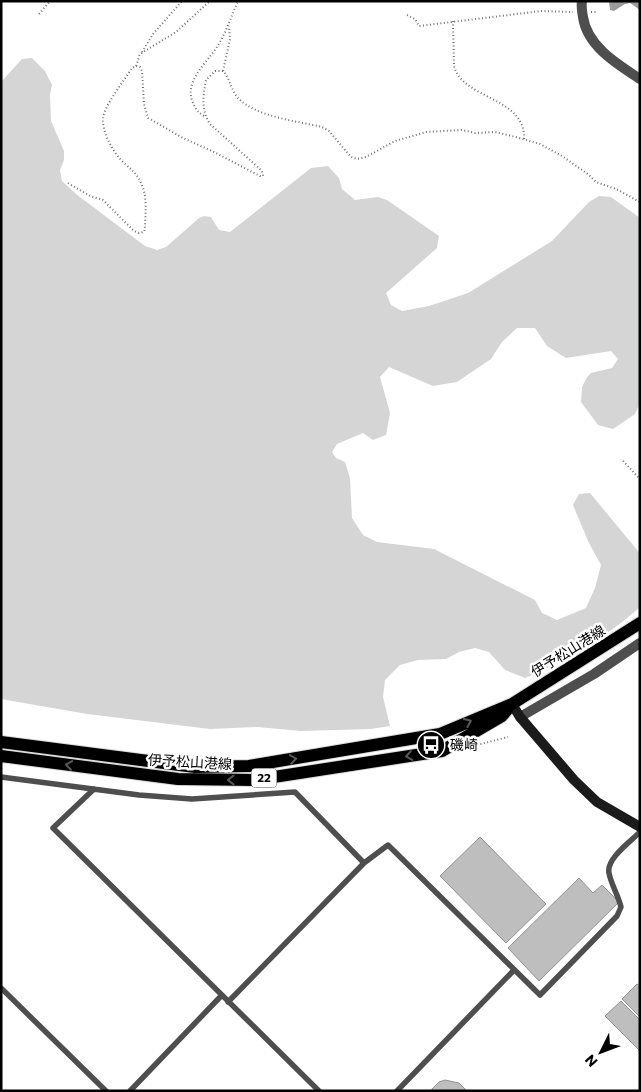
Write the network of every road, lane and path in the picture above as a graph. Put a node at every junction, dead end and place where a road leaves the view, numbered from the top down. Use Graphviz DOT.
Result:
graph roads {
  1 [pos="50,1"];
  2 [pos="182,1"];
  3 [pos="210,1"];
  4 [pos="238,1"];
  5 [pos="582,6"];
  6 [pos="598,12"];
  7 [pos="39,14"];
  8 [pos="407,14"];
  9 [pos="453,21"];
  10 [pos="229,25"];
  11 [pos="140,54"];
  12 [pos="136,66"];
  13 [pos="223,70"];
  14 [pos="640,79"];
  15 [pos="205,116"];
  16 [pos="524,139"];
  17 [pos="68,183"];
  18 [pos="640,202"];
  19 [pos="624,461"];
  20 [pos="640,479"];
  21 [pos="640,623"];
  22 [pos="640,643"];
  23 [pos="512,704"];
  24 [pos="520,717"];
  25 [pos="1,742"];
  26 [pos="1,756"];
  27 [pos="1,777"];
  28 [pos="94,789"];
  29 [pos="640,827"];
  30 [pos="640,832"];
  31 [pos="364,863"];
  32 [pos="514,970"];
  33 [pos="1,988"];
  34 [pos="222,995"];
  35 [pos="228,1002"];
  36 [pos="106,1091"];
  37 [pos="130,1091"];
  38 [pos="319,1091"];
  39 [pos="396,1091"];
  1 -- 7 [label="path"];
  2 -- 11 [label="path"];
  3 -- 11 [label="path"];
  4 -- 10 [label="path"];
  5 -- 6 [label="path"];
  5 -- 9 [label="path"];
  5 -- 14 [label="street"];
  8 -- 9 [label="path"];
  9 -- 16 [label="path"];
  10 -- 13 [label="path"];
  10 -- 15 [label="path"];
  11 -- 12 [label="path"];
  12 -- 15 [label="path"];
  12 -- 17 [label="path"];
  13 -- 15 [label="path"];
  13 -- 16 [label="path"];
  16 -- 18 [label="path"];
  19 -- 20 [label="path"];
  21 -- 23 [label="main road, 伊予松山港線 / 22"];
  22 -- 24 [label="street"];
  23 -- 24 [label="street"];
  25 -- 23 [label="main road, 伊予松山港線 / 22, one-way"];
  23 -- 26 [label="main road, 伊予松山港線 / 22, one-way"];
  24 -- 29 [label="street"];
  27 -- 28 [label="lane"];
  28 -- 31 [label="lane"];
  28 -- 34 [label="lane"];
  30 -- 32 [label="lane"];
  31 -- 32 [label="lane"];
  31 -- 35 [label="lane"];
  32 -- 39 [label="lane"];
  33 -- 36 [label="lane"];
  34 -- 35 [label="lane"];
  34 -- 37 [label="lane"];
  35 -- 38 [label="lane"];
}
